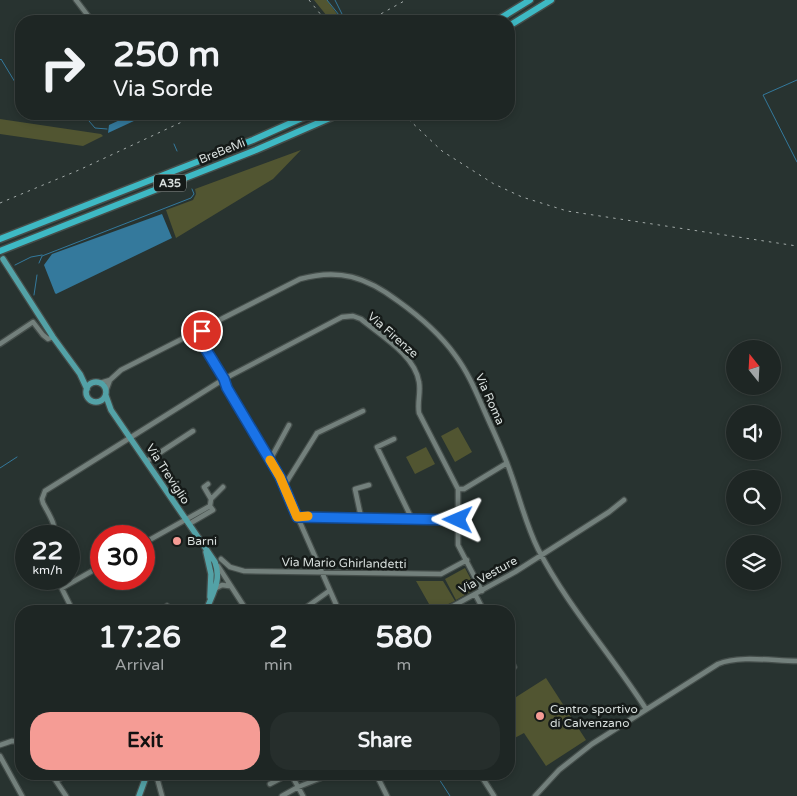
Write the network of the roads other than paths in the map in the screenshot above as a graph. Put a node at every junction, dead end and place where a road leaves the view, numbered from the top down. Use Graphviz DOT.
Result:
graph roads {
  1 [pos="76,0"];
  2 [pos="530,0"];
  3 [pos="551,0"];
  4 [pos="87,15"];
  5 [pos="506,15"];
  6 [pos="515,22"];
  7 [pos="298,120"];
  8 [pos="325,120"];
  9 [pos="0,239"];
  10 [pos="0,251"];
  11 [pos="3,258"];
  12 [pos="202,328"];
  13 [pos="189,335"];
  14 [pos="53,337"];
  15 [pos="202,343"];
  16 [pos="0,344"];
  17 [pos="80,374"];
  18 [pos="224,379"];
  19 [pos="110,380"];
  20 [pos="97,382"];
  21 [pos="87,389"];
  22 [pos="106,393"];
  23 [pos="98,402"];
  24 [pos="111,410"];
  25 [pos="363,411"];
  26 [pos="289,425"];
  27 [pos="193,431"];
  28 [pos="132,438"];
  29 [pos="394,439"];
  30 [pos="270,460"];
  31 [pos="147,461"];
  32 [pos="507,463"];
  33 [pos="208,484"];
  34 [pos="369,485"];
  35 [pos="284,486"];
  36 [pos="223,487"];
  37 [pos="458,489"];
  38 [pos="211,499"];
  39 [pos="624,500"];
  40 [pos="297,517"];
  41 [pos="361,518"];
  42 [pos="410,519"];
  43 [pos="458,520"];
  44 [pos="187,522"];
  45 [pos="54,525"];
  46 [pos="155,538"];
  47 [pos="542,556"];
  48 [pos="221,559"];
  49 [pos="466,560"];
  50 [pos="215,570"];
  51 [pos="321,573"];
  52 [pos="229,585"];
  53 [pos="216,588"];
  54 [pos="63,590"];
  55 [pos="329,591"];
  56 [pos="482,591"];
  57 [pos="475,594"];
  58 [pos="209,602"];
  59 [pos="70,605"];
  60 [pos="208,605"];
  61 [pos="243,605"];
  62 [pos="309,605"];
  63 [pos="336,605"];
  64 [pos="455,605"];
  65 [pos="481,605"];
  66 [pos="797,661"];
  67 [pos="646,708"];
  68 [pos="15,741"];
  69 [pos="0,745"];
  70 [pos="0,756"];
  71 [pos="144,780"];
  72 [pos="158,780"];
  73 [pos="278,780"];
  74 [pos="294,780"];
  75 [pos="316,780"];
  76 [pos="379,780"];
  77 [pos="484,780"];
  78 [pos="56,781"];
  79 [pos="270,784"];
  80 [pos="298,787"];
  81 [pos="22,796"];
  82 [pos="66,796"];
  83 [pos="139,796"];
  84 [pos="162,796"];
  85 [pos="282,796"];
  86 [pos="303,796"];
  87 [pos="387,796"];
  88 [pos="494,796"];
  89 [pos="535,796"];
  1 -- 4 [label="street"];
  2 -- 5 [label="highway"];
  3 -- 6 [label="highway"];
  7 -- 9 [label="highway, BreBeMi / A35"];
  8 -- 10 [label="highway, BreBeMi / A35"];
  11 -- 14 [label="main road, Via Treviglio"];
  12 -- 13 [label="street, Via Roma"];
  12 -- 15 [label="street"];
  12 -- 32 [label="street, Via Roma"];
  13 -- 15 [label="street"];
  13 -- 19 [label="street, Via Roma"];
  14 -- 16 [label="street, Via Treviglio"];
  14 -- 17 [label="main road, Via Treviglio"];
  15 -- 18 [label="street"];
  17 -- 20 [label="main road, Via Treviglio"];
  17 -- 21 [label="main road, Via Treviglio"];
  18 -- 28 [label="street, Via Firenze"];
  18 -- 30 [label="street"];
  18 -- 37 [label="street, Via Firenze"];
  19 -- 20 [label="street, Via Roma"];
  19 -- 22 [label="street"];
  20 -- 21 [label="main road"];
  20 -- 22 [label="main road, Via Treviglio"];
  21 -- 23 [label="main road, Via Treviglio"];
  22 -- 23 [label="main road"];
  22 -- 24 [label="main road, Via Treviglio"];
  23 -- 24 [label="main road, Via Treviglio"];
  24 -- 28 [label="main road, Via Treviglio"];
  25 -- 35 [label="street"];
  26 -- 30 [label="street"];
  27 -- 31 [label="street"];
  28 -- 31 [label="main road, Via Treviglio"];
  28 -- 45 [label="street, Via Firenze"];
  29 -- 42 [label="street"];
  30 -- 35 [label="street"];
  31 -- 44 [label="main road, Via Treviglio"];
  32 -- 37 [label="street"];
  32 -- 47 [label="street, Via Roma"];
  33 -- 38 [label="street"];
  34 -- 41 [label="street"];
  35 -- 40 [label="street"];
  36 -- 38 [label="street"];
  37 -- 43 [label="street, Via Firenze"];
  38 -- 44 [label="street"];
  39 -- 47 [label="street, Via Vesture"];
  40 -- 41 [label="street"];
  40 -- 51 [label="street"];
  41 -- 42 [label="street"];
  42 -- 43 [label="street"];
  43 -- 49 [label="street, Via Firenze"];
  44 -- 46 [label="street"];
  44 -- 50 [label="main road, Via Treviglio"];
  47 -- 56 [label="street, Via Vesture"];
  47 -- 67 [label="street, Via Roma"];
  48 -- 51 [label="street, Via Mario Ghirlandetti"];
  49 -- 51 [label="street, Via Mario Ghirlandetti"];
  49 -- 56 [label="street, Via Firenze"];
  50 -- 52 [label="street"];
  50 -- 52 [label="street"];
  50 -- 53 [label="main road"];
  50 -- 58 [label="main road"];
  51 -- 55 [label="street"];
  52 -- 53 [label="street"];
  52 -- 61 [label="street"];
  53 -- 58 [label="main road"];
  54 -- 59 [label="street"];
  55 -- 62 [label="street"];
  55 -- 63 [label="street"];
  56 -- 57 [label="street, Via Vesture"];
  57 -- 64 [label="street, Via Vesture"];
  57 -- 65 [label="street"];
  58 -- 60 [label="main road"];
  66 -- 67 [label="street"];
  67 -- 89 [label="street"];
  68 -- 69 [label="street"];
  70 -- 81 [label="street"];
  71 -- 83 [label="main road"];
  72 -- 84 [label="street"];
  73 -- 79 [label="street"];
  74 -- 80 [label="street"];
  75 -- 80 [label="street"];
  76 -- 87 [label="street"];
  77 -- 88 [label="street"];
  78 -- 82 [label="street"];
  80 -- 85 [label="street"];
  80 -- 86 [label="street"];
}
